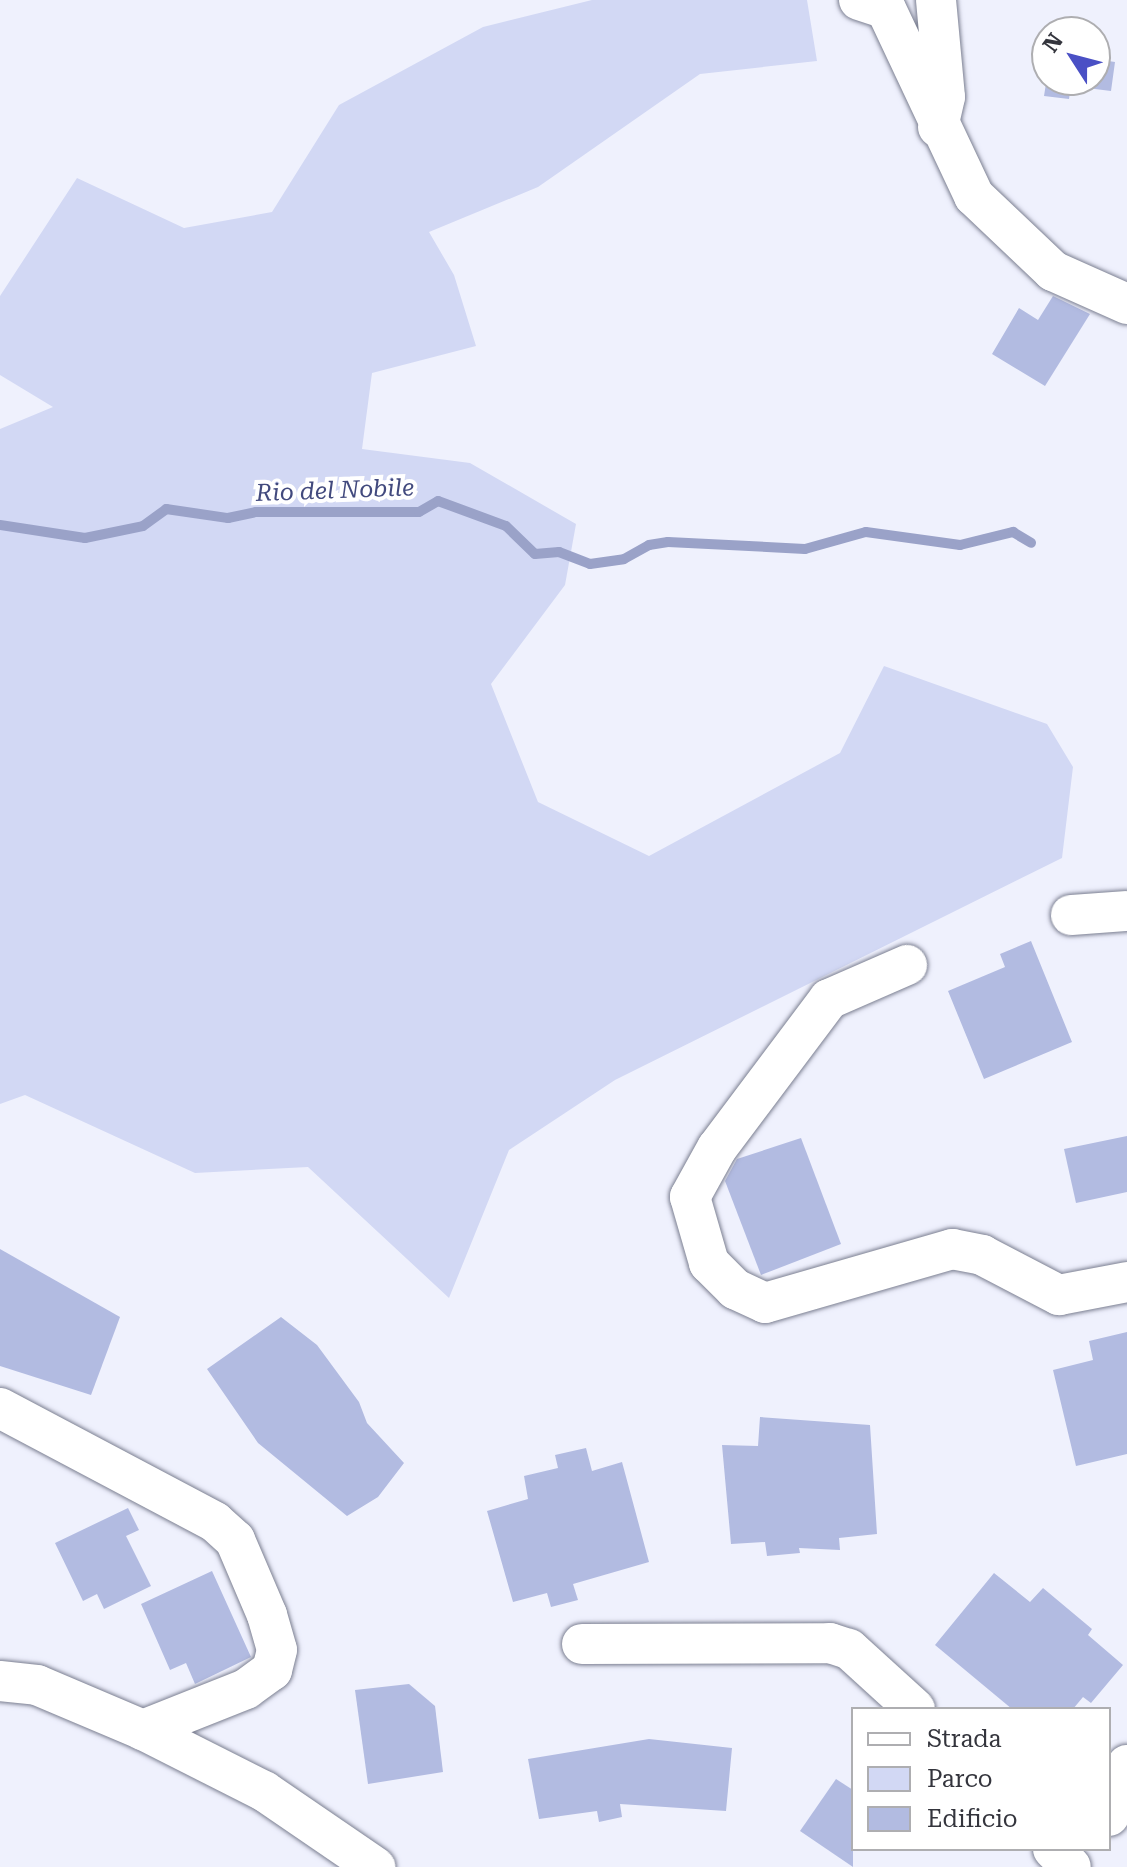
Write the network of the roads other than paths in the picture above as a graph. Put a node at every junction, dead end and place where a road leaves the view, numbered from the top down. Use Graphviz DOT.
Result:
graph roads {
  1 [pos="859,0"];
  2 [pos="936,0"];
  3 [pos="938,127"];
  4 [pos="1127,304"];
  5 [pos="1127,911"];
  6 [pos="1071,915"];
  7 [pos="907,965"];
  8 [pos="1127,1282"];
  9 [pos="0,1408"];
  10 [pos="582,1644"];
  11 [pos="0,1681"];
  12 [pos="913,1707"];
  13 [pos="143,1730"];
  14 [pos="1127,1765"];
  15 [pos="1111,1810"];
  16 [pos="1055,1851"];
  17 [pos="375,1867"];
  18 [pos="1071,1867"];
  1 -- 3 [label="street"];
  2 -- 3 [label="street"];
  3 -- 4 [label="street"];
  5 -- 6 [label="street"];
  7 -- 8 [label="street"];
  9 -- 13 [label="street"];
  10 -- 12 [label="street"];
  11 -- 13 [label="street"];
  13 -- 17 [label="street"];
  14 -- 15 [label="street"];
  16 -- 18 [label="street"];
}
